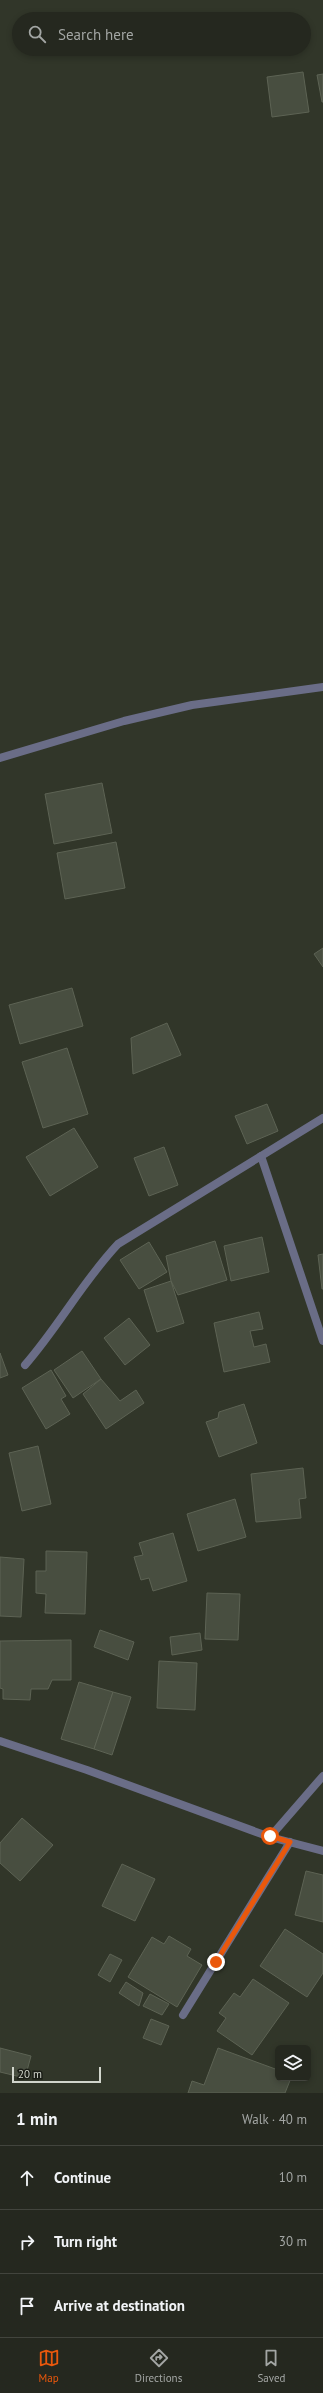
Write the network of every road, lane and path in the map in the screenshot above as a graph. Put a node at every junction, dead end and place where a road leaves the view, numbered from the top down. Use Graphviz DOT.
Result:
graph roads {
  1 [pos="323,687"];
  2 [pos="0,758"];
  3 [pos="323,1118"];
  4 [pos="261,1156"];
  5 [pos="323,1342"];
  6 [pos="25,1365"];
  7 [pos="0,1741"];
  8 [pos="323,1776"];
  9 [pos="270,1836"];
  10 [pos="290,1842"];
  11 [pos="323,1851"];
  12 [pos="183,2015"];
  1 -- 2 [label="street"];
  3 -- 4 [label="street"];
  4 -- 5 [label="street"];
  4 -- 6 [label="street"];
  7 -- 9 [label="street"];
  8 -- 9 [label="street"];
  9 -- 10 [label="street"];
  10 -- 11 [label="street"];
  10 -- 12 [label="street"];
}
